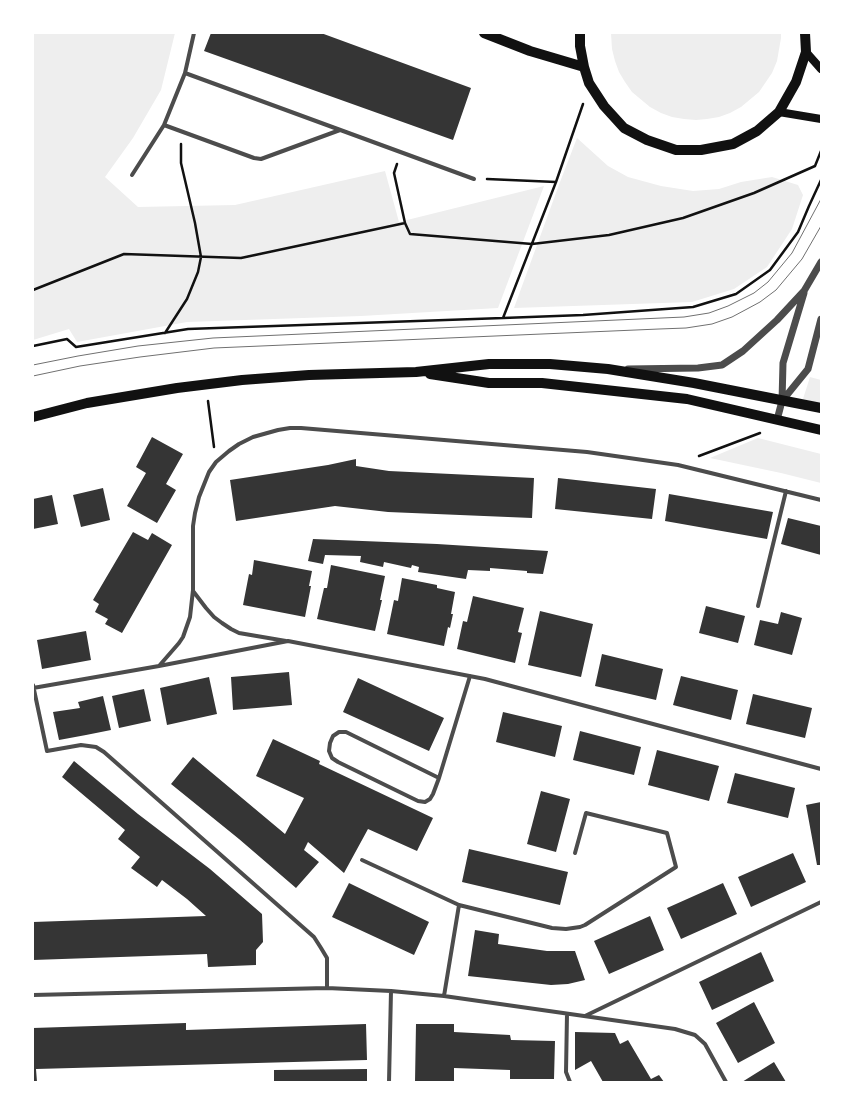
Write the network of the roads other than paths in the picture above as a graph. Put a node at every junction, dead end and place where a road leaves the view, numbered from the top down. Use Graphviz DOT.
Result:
graph roads {
  1 [pos="194,33"];
  2 [pos="484,33"];
  3 [pos="580,33"];
  4 [pos="805,33"];
  5 [pos="806,52"];
  6 [pos="584,67"];
  7 [pos="821,69"];
  8 [pos="185,73"];
  9 [pos="779,112"];
  10 [pos="821,119"];
  11 [pos="164,125"];
  12 [pos="340,130"];
  13 [pos="132,175"];
  14 [pos="474,179"];
  15 [pos="821,262"];
  16 [pos="804,291"];
  17 [pos="821,319"];
  18 [pos="608,369"];
  19 [pos="416,372"];
  20 [pos="782,401"];
  21 [pos="821,408"];
  22 [pos="33,417"];
  23 [pos="777,420"];
  24 [pos="821,430"];
  25 [pos="786,491"];
  26 [pos="821,500"];
  27 [pos="193,590"];
  28 [pos="758,606"];
  29 [pos="288,641"];
  30 [pos="159,666"];
  31 [pos="470,676"];
  32 [pos="33,687"];
  33 [pos="821,769"];
  34 [pos="439,778"];
  35 [pos="575,853"];
  36 [pos="362,860"];
  37 [pos="821,902"];
  38 [pos="459,904"];
  39 [pos="327,988"];
  40 [pos="391,991"];
  41 [pos="33,995"];
  42 [pos="444,996"];
  43 [pos="567,1014"];
  44 [pos="585,1016"];
  45 [pos="389,1082"];
  46 [pos="570,1082"];
  47 [pos="726,1082"];
  1 -- 8 [label="street"];
  2 -- 6 [label="main road"];
  3 -- 6 [label="main road"];
  4 -- 5 [label="main road"];
  5 -- 7 [label="main road"];
  5 -- 9 [label="main road"];
  6 -- 9 [label="main road"];
  8 -- 11 [label="street"];
  8 -- 12 [label="street"];
  9 -- 10 [label="main road"];
  11 -- 12 [label="street"];
  11 -- 13 [label="street"];
  12 -- 14 [label="street"];
  15 -- 16 [label="street"];
  16 -- 18 [label="street"];
  16 -- 20 [label="street"];
  17 -- 20 [label="street"];
  18 -- 19 [label="main road"];
  18 -- 20 [label="main road"];
  19 -- 22 [label="main road"];
  19 -- 23 [label="main road"];
  20 -- 21 [label="main road"];
  20 -- 23 [label="street"];
  23 -- 24 [label="main road"];
  25 -- 26 [label="street"];
  25 -- 27 [label="street"];
  25 -- 28 [label="street"];
  27 -- 29 [label="street"];
  27 -- 30 [label="street"];
  29 -- 30 [label="street"];
  29 -- 31 [label="street"];
  30 -- 32 [label="street"];
  31 -- 33 [label="street"];
  31 -- 34 [label="street"];
  32 -- 39 [label="street"];
  34 -- 34 [label="street"];
  35 -- 38 [label="street"];
  36 -- 38 [label="street"];
  37 -- 44 [label="street"];
  38 -- 42 [label="street"];
  39 -- 40 [label="street"];
  39 -- 41 [label="street"];
  40 -- 42 [label="street"];
  40 -- 45 [label="street"];
  42 -- 43 [label="street"];
  43 -- 44 [label="street"];
  43 -- 46 [label="street"];
  44 -- 47 [label="street"];
}
